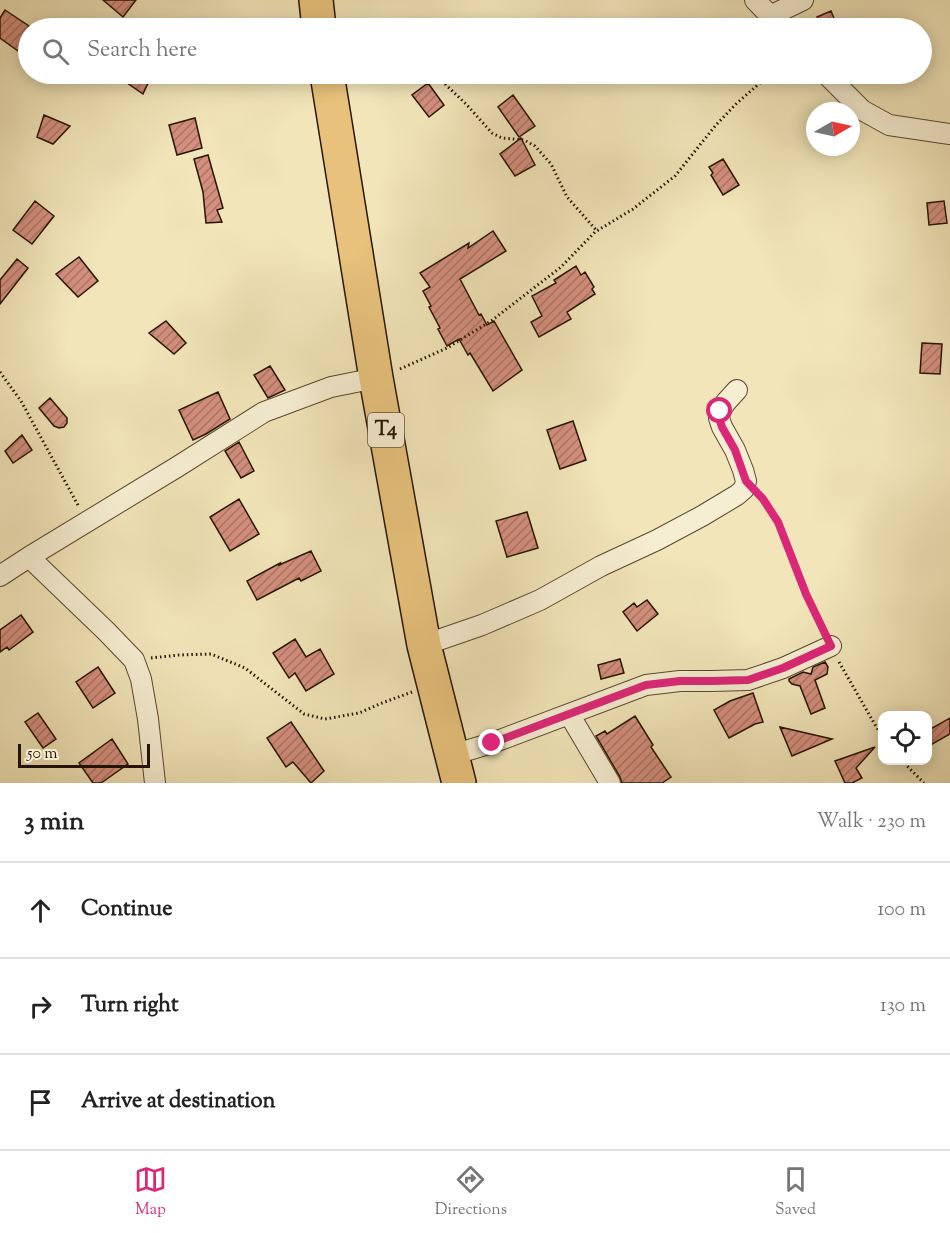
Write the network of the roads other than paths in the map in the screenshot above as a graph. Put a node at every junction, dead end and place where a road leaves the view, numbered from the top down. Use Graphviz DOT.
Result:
graph roads {
  1 [pos="316,0"];
  2 [pos="756,0"];
  3 [pos="803,0"];
  4 [pos="318,18"];
  5 [pos="772,18"];
  6 [pos="781,18"];
  7 [pos="329,84"];
  8 [pos="836,84"];
  9 [pos="950,134"];
  10 [pos="376,378"];
  11 [pos="737,390"];
  12 [pos="28,557"];
  13 [pos="0,576"];
  14 [pos="424,645"];
  15 [pos="831,646"];
  16 [pos="569,714"];
  17 [pos="455,769"];
  18 [pos="155,783"];
  19 [pos="610,783"];
  1 -- 4 [label="highway"];
  2 -- 5 [label="street"];
  3 -- 6 [label="street"];
  7 -- 10 [label="highway, T4"];
  8 -- 9 [label="street"];
  10 -- 12 [label="street"];
  10 -- 14 [label="highway, T4"];
  11 -- 14 [label="street"];
  12 -- 13 [label="street"];
  12 -- 18 [label="street"];
  14 -- 17 [label="highway, T4"];
  15 -- 16 [label="street"];
  16 -- 17 [label="street"];
  16 -- 19 [label="street"];
}
